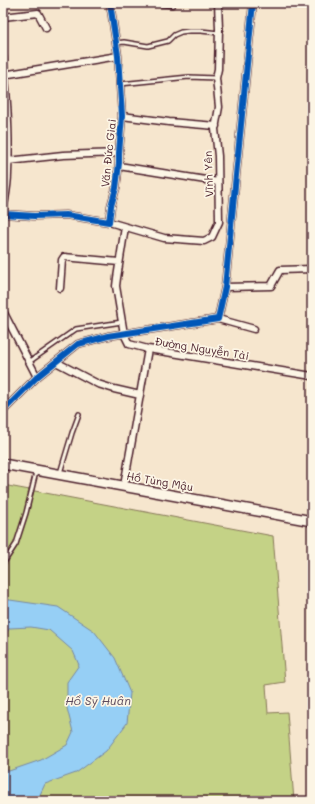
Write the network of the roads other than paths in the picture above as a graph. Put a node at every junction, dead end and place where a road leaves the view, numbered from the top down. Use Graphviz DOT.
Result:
graph roads {
  1 [pos="110,3"];
  2 [pos="161,3"];
  3 [pos="218,3"];
  4 [pos="253,3"];
  5 [pos="172,4"];
  6 [pos="3,17"];
  7 [pos="46,28"];
  8 [pos="219,33"];
  9 [pos="116,43"];
  10 [pos="118,56"];
  11 [pos="3,57"];
  12 [pos="4,75"];
  13 [pos="216,78"];
  14 [pos="120,84"];
  15 [pos="122,116"];
  16 [pos="216,126"];
  17 [pos="6,131"];
  18 [pos="119,153"];
  19 [pos="6,161"];
  20 [pos="119,166"];
  21 [pos="218,182"];
  22 [pos="3,213"];
  23 [pos="109,222"];
  24 [pos="125,227"];
  25 [pos="119,262"];
  26 [pos="312,269"];
  27 [pos="225,287"];
  28 [pos="60,288"];
  29 [pos="3,311"];
  30 [pos="218,319"];
  31 [pos="122,322"];
  32 [pos="254,329"];
  33 [pos="124,334"];
  34 [pos="148,349"];
  35 [pos="29,362"];
  36 [pos="56,362"];
  37 [pos="312,376"];
  38 [pos="37,377"];
  39 [pos="140,395"];
  40 [pos="3,411"];
  41 [pos="79,414"];
  42 [pos="3,464"];
  43 [pos="36,470"];
  44 [pos="60,474"];
  45 [pos="124,486"];
  46 [pos="312,521"];
  47 [pos="3,564"];
  1 -- 9 [label="street, Văn Đức Giai"];
  2 -- 5 [label="street"];
  3 -- 8 [label="street, Vĩnh Yên"];
  4 -- 27 [label="street"];
  6 -- 7 [label="street"];
  8 -- 9 [label="lane"];
  8 -- 13 [label="street, Vĩnh Yên"];
  9 -- 10 [label="street, Văn Đức Giai"];
  10 -- 12 [label="street"];
  10 -- 14 [label="street, Văn Đức Giai"];
  11 -- 12 [label="street"];
  12 -- 17 [label="street"];
  13 -- 14 [label="lane"];
  13 -- 16 [label="street, Vĩnh Yên"];
  14 -- 15 [label="street, Văn Đức Giai"];
  15 -- 16 [label="street"];
  15 -- 18 [label="street, Văn Đức Giai"];
  16 -- 21 [label="street, Vĩnh Yên"];
  17 -- 19 [label="street"];
  18 -- 19 [label="street"];
  18 -- 20 [label="street, Văn Đức Giai"];
  19 -- 22 [label="street"];
  20 -- 21 [label="street"];
  20 -- 23 [label="street, Văn Đức Giai"];
  21 -- 24 [label="street, Vĩnh Yên"];
  22 -- 23 [label="street"];
  23 -- 24 [label="street, Vĩnh Yên"];
  24 -- 25 [label="street"];
  25 -- 28 [label="street"];
  25 -- 31 [label="street"];
  26 -- 27 [label="street"];
  27 -- 30 [label="street"];
  29 -- 35 [label="street"];
  30 -- 32 [label="street"];
  30 -- 33 [label="street"];
  31 -- 33 [label="street"];
  31 -- 35 [label="lane"];
  33 -- 34 [label="street, Đường Nguyễn Tài"];
  33 -- 36 [label="street"];
  34 -- 37 [label="street, Đường Nguyễn Tài"];
  34 -- 39 [label="street"];
  35 -- 38 [label="street"];
  36 -- 38 [label="street"];
  36 -- 39 [label="street"];
  38 -- 40 [label="street"];
  39 -- 45 [label="street"];
  41 -- 44 [label="lane"];
  42 -- 43 [label="main road, Hồ Tùng Mậu"];
  43 -- 44 [label="main road, Hồ Tùng Mậu"];
  43 -- 47 [label="lane"];
  44 -- 45 [label="main road, Hồ Tùng Mậu"];
  45 -- 46 [label="main road, Hồ Tùng Mậu"];
}
